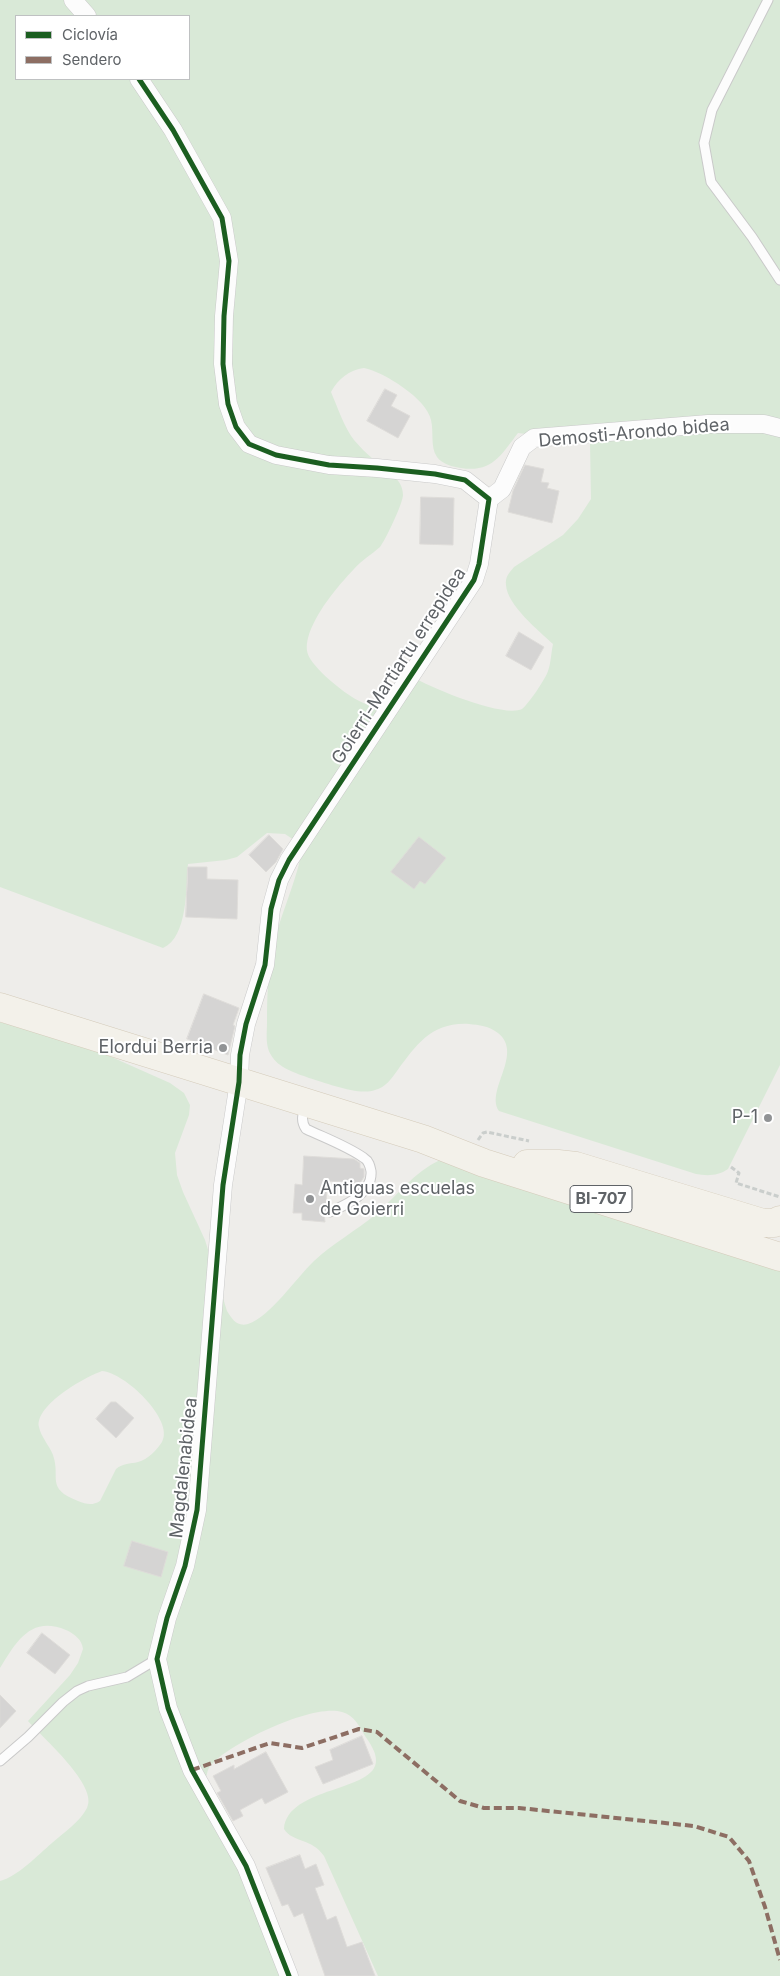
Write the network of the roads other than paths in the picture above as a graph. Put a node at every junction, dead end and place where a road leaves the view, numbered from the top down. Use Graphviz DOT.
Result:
graph roads {
  1 [pos="73,0"];
  2 [pos="768,0"];
  3 [pos="86,15"];
  4 [pos="141,80"];
  5 [pos="780,280"];
  6 [pos="780,428"];
  7 [pos="490,499"];
  8 [pos="0,1007"];
  9 [pos="239,1082"];
  10 [pos="307,1102"];
  11 [pos="423,1139"];
  12 [pos="527,1164"];
  13 [pos="622,1206"];
  14 [pos="330,1212"];
  15 [pos="780,1220"];
  16 [pos="780,1238"];
  17 [pos="780,1247"];
  18 [pos="780,1257"];
  19 [pos="157,1659"];
  20 [pos="0,1761"];
  21 [pos="289,1976"];
  1 -- 3 [label="street"];
  2 -- 5 [label="lane"];
  4 -- 7 [label="street"];
  6 -- 7 [label="street, Demosti-Arondo bidea"];
  7 -- 9 [label="street, Goierri-Martiartu errepidea"];
  8 -- 9 [label="main road, BI-707"];
  9 -- 10 [label="main road, BI-707"];
  9 -- 19 [label="street, Magdalenabidea"];
  10 -- 11 [label="main road, BI-707"];
  10 -- 14 [label="lane"];
  11 -- 12 [label="main road, BI-707"];
  11 -- 13 [label="main road, BI-707"];
  12 -- 15 [label="main road"];
  12 -- 16 [label="main road, BI-707"];
  13 -- 17 [label="main road"];
  13 -- 18 [label="main road, BI-707"];
  19 -- 20 [label="lane"];
  19 -- 21 [label="street, Magdalenabidea"];
}
